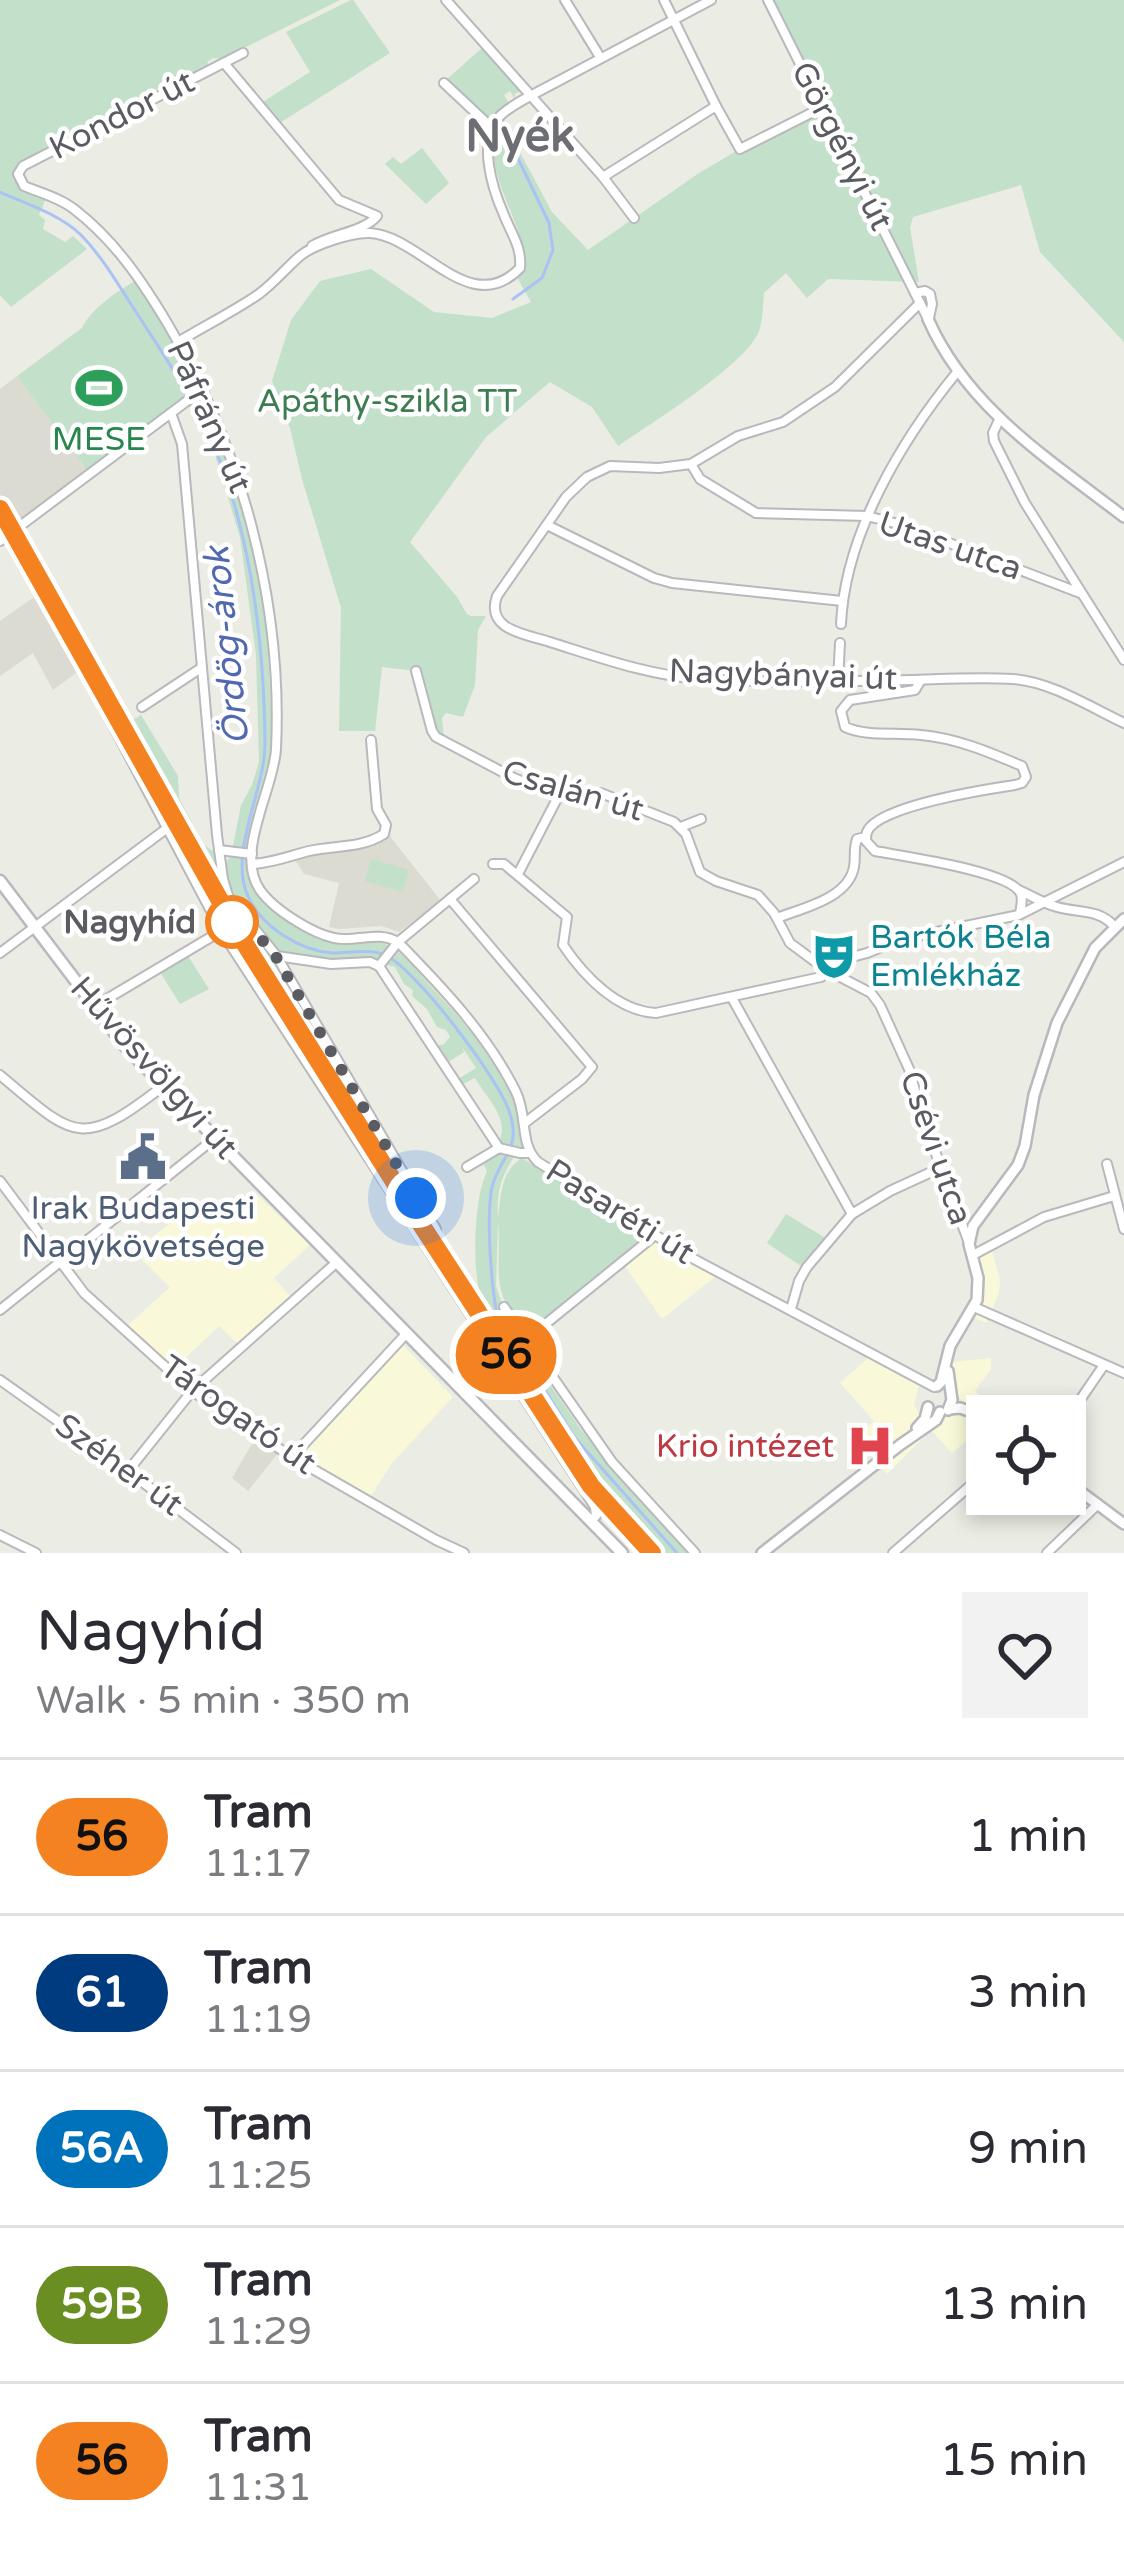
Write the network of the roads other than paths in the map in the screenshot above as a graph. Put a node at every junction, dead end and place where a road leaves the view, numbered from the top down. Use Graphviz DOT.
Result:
graph roads {
  1 [pos="446,0"];
  2 [pos="565,0"];
  3 [pos="664,0"];
  4 [pos="711,0"];
  5 [pos="769,0"];
  6 [pos="674,19"];
  7 [pos="243,53"];
  8 [pos="600,57"];
  9 [pos="224,63"];
  10 [pos="445,83"];
  11 [pos="532,95"];
  12 [pos="716,106"];
  13 [pos="823,107"];
  14 [pos="492,128"];
  15 [pos="603,177"];
  16 [pos="24,186"];
  17 [pos="634,218"];
  18 [pos="306,251"];
  19 [pos="915,293"];
  20 [pos="920,304"];
  21 [pos="928,319"];
  22 [pos="178,342"];
  23 [pos="958,371"];
  24 [pos="201,391"];
  25 [pos="171,413"];
  26 [pos="999,420"];
  27 [pos="692,464"];
  28 [pos="0,513"];
  29 [pos="867,516"];
  30 [pos="1124,517"];
  31 [pos="547,525"];
  32 [pos="7,536"];
  33 [pos="1080,593"];
  34 [pos="842,601"];
  35 [pos="841,624"];
  36 [pos="840,643"];
  37 [pos="1124,660"];
  38 [pos="202,668"];
  39 [pos="416,671"];
  40 [pos="921,680"];
  41 [pos="838,681"];
  42 [pos="142,707"];
  43 [pos="1124,723"];
  44 [pos="371,740"];
  45 [pos="560,794"];
  46 [pos="701,819"];
  47 [pos="681,827"];
  48 [pos="166,829"];
  49 [pos="866,836"];
  50 [pos="219,850"];
  51 [pos="252,859"];
  52 [pos="1124,862"];
  53 [pos="493,863"];
  54 [pos="518,874"];
  55 [pos="474,879"];
  56 [pos="0,880"];
  57 [pos="1019,890"];
  58 [pos="450,899"];
  59 [pos="1043,903"];
  60 [pos="1019,915"];
  61 [pos="243,918"];
  62 [pos="777,918"];
  63 [pos="1124,919"];
  64 [pos="1114,926"];
  65 [pos="34,928"];
  66 [pos="222,932"];
  67 [pos="395,945"];
  68 [pos="0,953"];
  69 [pos="275,955"];
  70 [pos="381,964"];
  71 [pos="825,969"];
  72 [pos="732,998"];
  73 [pos="94,1007"];
  74 [pos="0,1075"];
  75 [pos="163,1086"];
  76 [pos="526,1123"];
  77 [pos="214,1139"];
  78 [pos="500,1148"];
  79 [pos="388,1151"];
  80 [pos="524,1153"];
  81 [pos="374,1164"];
  82 [pos="1107,1164"];
  83 [pos="466,1167"];
  84 [pos="940,1168"];
  85 [pos="0,1180"];
  86 [pos="1114,1196"];
  87 [pos="852,1214"];
  88 [pos="1124,1228"];
  89 [pos="436,1229"];
  90 [pos="654,1236"];
  91 [pos="971,1249"];
  92 [pos="337,1262"];
  93 [pos="59,1263"];
  94 [pos="974,1306"];
  95 [pos="504,1307"];
  96 [pos="0,1310"];
  97 [pos="791,1310"];
  98 [pos="406,1334"];
  99 [pos="526,1339"];
  100 [pos="947,1354"];
  101 [pos="1124,1356"];
  102 [pos="1109,1366"];
  103 [pos="1124,1373"];
  104 [pos="0,1380"];
  105 [pos="933,1389"];
  106 [pos="192,1391"];
  107 [pos="951,1394"];
  108 [pos="1086,1395"];
  109 [pos="928,1407"];
  110 [pos="966,1407"];
  111 [pos="966,1410"];
  112 [pos="944,1411"];
  113 [pos="900,1444"];
  114 [pos="292,1457"];
  115 [pos="128,1471"];
  116 [pos="966,1489"];
  117 [pos="1086,1496"];
  118 [pos="1097,1504"];
  119 [pos="590,1521"];
  120 [pos="1124,1524"];
  121 [pos="0,1535"];
  122 [pos="36,1553"];
  123 [pos="236,1553"];
  124 [pos="464,1553"];
  125 [pos="622,1553"];
  126 [pos="695,1553"];
  127 [pos="762,1553"];
  128 [pos="893,1553"];
  129 [pos="1047,1553"];
  1 -- 11 [label="street"];
  2 -- 8 [label="street"];
  3 -- 6 [label="street"];
  4 -- 6 [label="street"];
  5 -- 13 [label="street, Görgényi út"];
  6 -- 8 [label="street"];
  6 -- 12 [label="street"];
  7 -- 9 [label="street, Kondor út"];
  8 -- 11 [label="street"];
  9 -- 16 [label="street, Kondor út"];
  9 -- 18 [label="street"];
  10 -- 14 [label="street"];
  11 -- 14 [label="street"];
  11 -- 15 [label="street"];
  12 -- 13 [label="street"];
  12 -- 15 [label="street"];
  13 -- 19 [label="street, Görgényi út"];
  14 -- 18 [label="street"];
  15 -- 17 [label="street"];
  16 -- 22 [label="street, Páfrány út"];
  18 -- 22 [label="street"];
  19 -- 20 [label="street"];
  19 -- 21 [label="street"];
  20 -- 21 [label="street"];
  20 -- 27 [label="street, Nagybányai út"];
  21 -- 23 [label="street"];
  22 -- 24 [label="street, Páfrány út"];
  23 -- 26 [label="street"];
  23 -- 29 [label="street"];
  24 -- 25 [label="street"];
  24 -- 51 [label="street, Páfrány út"];
  25 -- 32 [label="street"];
  25 -- 38 [label="street"];
  26 -- 30 [label="street"];
  26 -- 33 [label="street"];
  27 -- 29 [label="street, Utas utca"];
  27 -- 31 [label="street, Nagybányai út"];
  28 -- 32 [label="street"];
  29 -- 33 [label="street, Utas utca"];
  29 -- 34 [label="street"];
  31 -- 34 [label="street"];
  31 -- 41 [label="street, Nagybányai út"];
  32 -- 48 [label="street"];
  33 -- 37 [label="street"];
  34 -- 35 [label="street"];
  36 -- 41 [label="street"];
  38 -- 42 [label="street"];
  38 -- 50 [label="street"];
  39 -- 45 [label="street, Csalán út"];
  40 -- 41 [label="street, Nagybányai út"];
  40 -- 43 [label="street"];
  40 -- 49 [label="street, Nagybányai út"];
  44 -- 51 [label="street"];
  45 -- 47 [label="street, Csalán út"];
  45 -- 54 [label="street"];
  46 -- 47 [label="street"];
  47 -- 62 [label="street, Csalán út"];
  48 -- 65 [label="street"];
  48 -- 66 [label="street"];
  49 -- 57 [label="street"];
  49 -- 62 [label="street"];
  50 -- 51 [label="street"];
  50 -- 61 [label="street"];
  51 -- 67 [label="street"];
  52 -- 59 [label="street"];
  53 -- 54 [label="street"];
  54 -- 72 [label="street"];
  55 -- 58 [label="street"];
  56 -- 65 [label="main road, Hűvösvölgyi út"];
  57 -- 59 [label="street"];
  57 -- 60 [label="street"];
  58 -- 67 [label="street"];
  58 -- 76 [label="street"];
  59 -- 60 [label="street"];
  59 -- 64 [label="street"];
  60 -- 71 [label="street"];
  61 -- 66 [label="street"];
  61 -- 69 [label="street"];
  62 -- 71 [label="street, Csalán út"];
  63 -- 64 [label="street"];
  64 -- 91 [label="street"];
  65 -- 68 [label="street"];
  65 -- 73 [label="main road, Hűvösvölgyi út"];
  66 -- 73 [label="street"];
  66 -- 81 [label="street"];
  67 -- 70 [label="street"];
  67 -- 76 [label="street, Pasaréti út"];
  69 -- 70 [label="street"];
  69 -- 79 [label="street"];
  70 -- 78 [label="street"];
  71 -- 72 [label="street"];
  71 -- 84 [label="street, Csévi utca"];
  72 -- 87 [label="street"];
  73 -- 75 [label="main road, Hűvösvölgyi út"];
  74 -- 75 [label="street"];
  75 -- 77 [label="main road, Hűvösvölgyi út"];
  76 -- 80 [label="street, Pasaréti út"];
  77 -- 92 [label="main road, Hűvösvölgyi út"];
  77 -- 93 [label="street"];
  78 -- 80 [label="street"];
  78 -- 83 [label="street"];
  79 -- 81 [label="street"];
  79 -- 89 [label="street"];
  80 -- 90 [label="street, Pasaréti út"];
  81 -- 119 [label="street"];
  82 -- 86 [label="street"];
  84 -- 87 [label="street"];
  84 -- 91 [label="street, Csévi utca"];
  85 -- 93 [label="street, Tárogató út"];
  86 -- 88 [label="street"];
  86 -- 91 [label="street"];
  87 -- 97 [label="street"];
  90 -- 97 [label="street, Pasaréti út"];
  90 -- 99 [label="street"];
  91 -- 94 [label="street, Csévi utca"];
  92 -- 98 [label="main road, Hűvösvölgyi út"];
  92 -- 106 [label="street"];
  93 -- 96 [label="street"];
  93 -- 106 [label="street, Tárogató út"];
  94 -- 100 [label="street"];
  94 -- 102 [label="street"];
  95 -- 99 [label="street"];
  97 -- 105 [label="street, Pasaréti út"];
  98 -- 114 [label="street"];
  98 -- 119 [label="main road, Hűvösvölgyi út"];
  99 -- 126 [label="street"];
  100 -- 105 [label="street"];
  100 -- 107 [label="street"];
  101 -- 102 [label="street"];
  102 -- 103 [label="street"];
  102 -- 108 [label="street"];
  104 -- 115 [label="street, Széher út"];
  105 -- 107 [label="street"];
  105 -- 109 [label="street"];
  106 -- 114 [label="street, Tárogató út"];
  106 -- 115 [label="street"];
  107 -- 110 [label="street"];
  107 -- 112 [label="street"];
  109 -- 112 [label="street"];
  109 -- 113 [label="street"];
  111 -- 112 [label="street"];
  112 -- 113 [label="street"];
  113 -- 127 [label="street"];
  114 -- 124 [label="street, Tárogató út"];
  115 -- 123 [label="street, Széher út"];
  116 -- 128 [label="street"];
  117 -- 118 [label="street"];
  118 -- 120 [label="street"];
  118 -- 129 [label="street"];
  119 -- 125 [label="main road, Hűvösvölgyi út"];
  121 -- 122 [label="street"];
}
